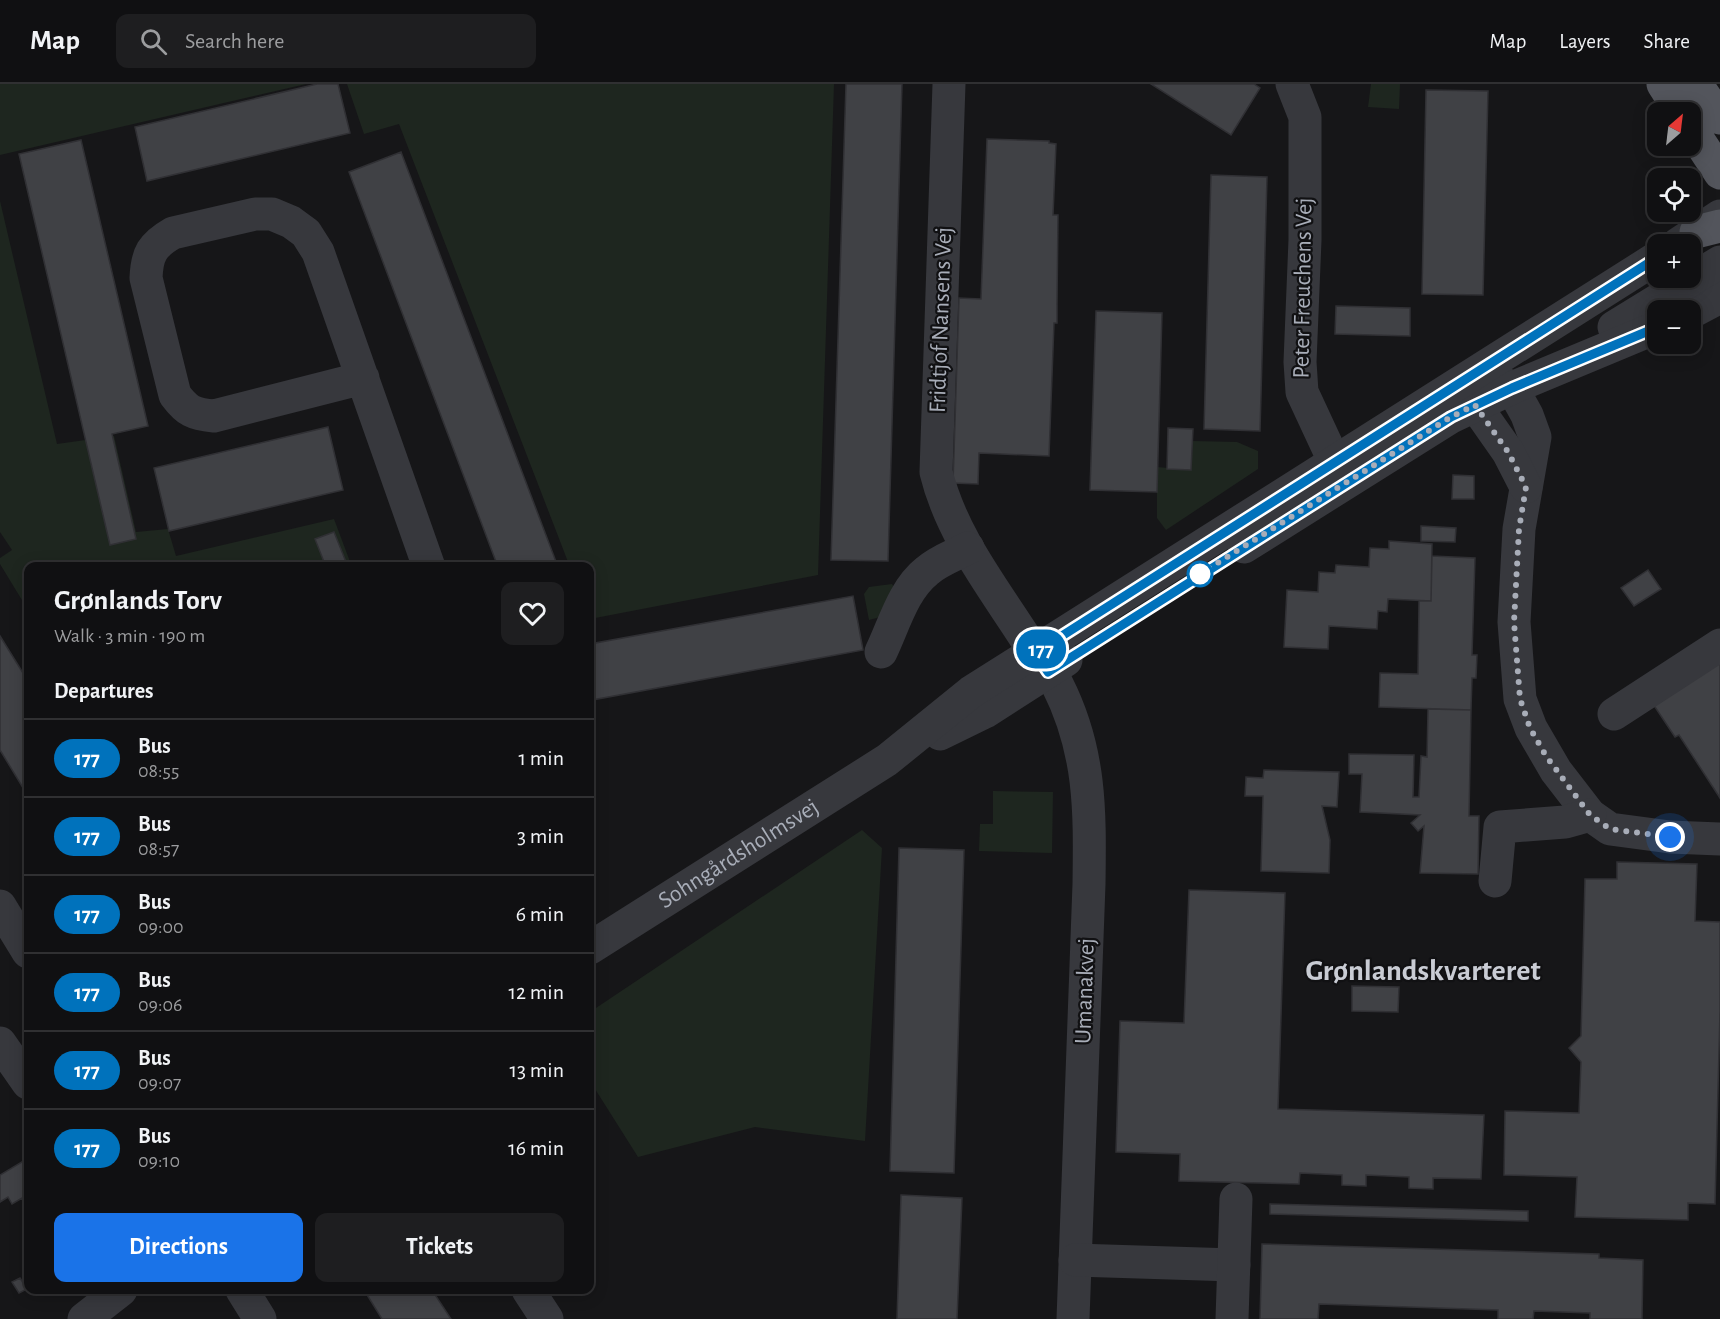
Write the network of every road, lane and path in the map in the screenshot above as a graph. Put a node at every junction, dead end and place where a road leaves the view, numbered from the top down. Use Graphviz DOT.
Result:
graph roads {
  1 [pos="949,84"];
  2 [pos="1292,84"];
  3 [pos="1663,84"];
  4 [pos="1696,84"];
  5 [pos="1675,102"];
  6 [pos="1720,118"];
  7 [pos="1701,144"];
  8 [pos="1720,173"];
  9 [pos="1720,262"];
  10 [pos="1647,264"];
  11 [pos="1720,297"];
  12 [pos="1701,307"];
  13 [pos="1647,332"];
  14 [pos="1479,369"];
  15 [pos="363,378"];
  16 [pos="1512,388"];
  17 [pos="1475,405"];
  18 [pos="1341,473"];
  19 [pos="1526,487"];
  20 [pos="968,549"];
  21 [pos="427,562"];
  22 [pos="1720,645"];
  23 [pos="881,652"];
  24 [pos="1042,662"];
  25 [pos="1614,714"];
  26 [pos="1590,815"];
  27 [pos="1720,839"];
  28 [pos="1496,873"];
  29 [pos="0,906"];
  30 [pos="594,941"];
  31 [pos="24,945"];
  32 [pos="0,1043"];
  33 [pos="24,1077"];
  34 [pos="1236,1199"];
  35 [pos="1075,1260"];
  36 [pos="1234,1265"];
  37 [pos="116,1294"];
  38 [pos="244,1294"];
  39 [pos="531,1294"];
  40 [pos="84,1319"];
  41 [pos="260,1319"];
  42 [pos="547,1319"];
  43 [pos="1073,1319"];
  44 [pos="1232,1319"];
  1 -- 20 [label="street, Fridtjof Nansens Vej"];
  2 -- 18 [label="street, Peter Freuchens Vej"];
  3 -- 5 [label="main road"];
  4 -- 6 [label="main road"];
  7 -- 8 [label="main road"];
  9 -- 16 [label="street"];
  10 -- 14 [label="street, Sohngårdsholmsvej"];
  11 -- 12 [label="street"];
  13 -- 16 [label="street, Sohngårdsholmsvej"];
  14 -- 16 [label="street"];
  14 -- 17 [label="street"];
  14 -- 18 [label="street, Sohngårdsholmsvej"];
  15 -- 15 [label="street"];
  15 -- 21 [label="street"];
  16 -- 17 [label="street, Sohngårdsholmsvej"];
  16 -- 19 [label="street"];
  17 -- 18 [label="street, Sohngårdsholmsvej"];
  17 -- 19 [label="street"];
  18 -- 24 [label="street, Sohngårdsholmsvej"];
  19 -- 26 [label="street"];
  20 -- 23 [label="street"];
  20 -- 24 [label="street, Fridtjof Nansens Vej"];
  22 -- 25 [label="street"];
  24 -- 30 [label="street, Sohngårdsholmsvej"];
  24 -- 35 [label="street, Umanakvej"];
  26 -- 27 [label="street"];
  26 -- 28 [label="street"];
  29 -- 31 [label="street"];
  32 -- 33 [label="street"];
  34 -- 36 [label="street"];
  35 -- 36 [label="street"];
  35 -- 43 [label="street, Umanakvej"];
  36 -- 44 [label="street"];
  37 -- 40 [label="street"];
  38 -- 41 [label="street"];
  39 -- 42 [label="street"];
}
